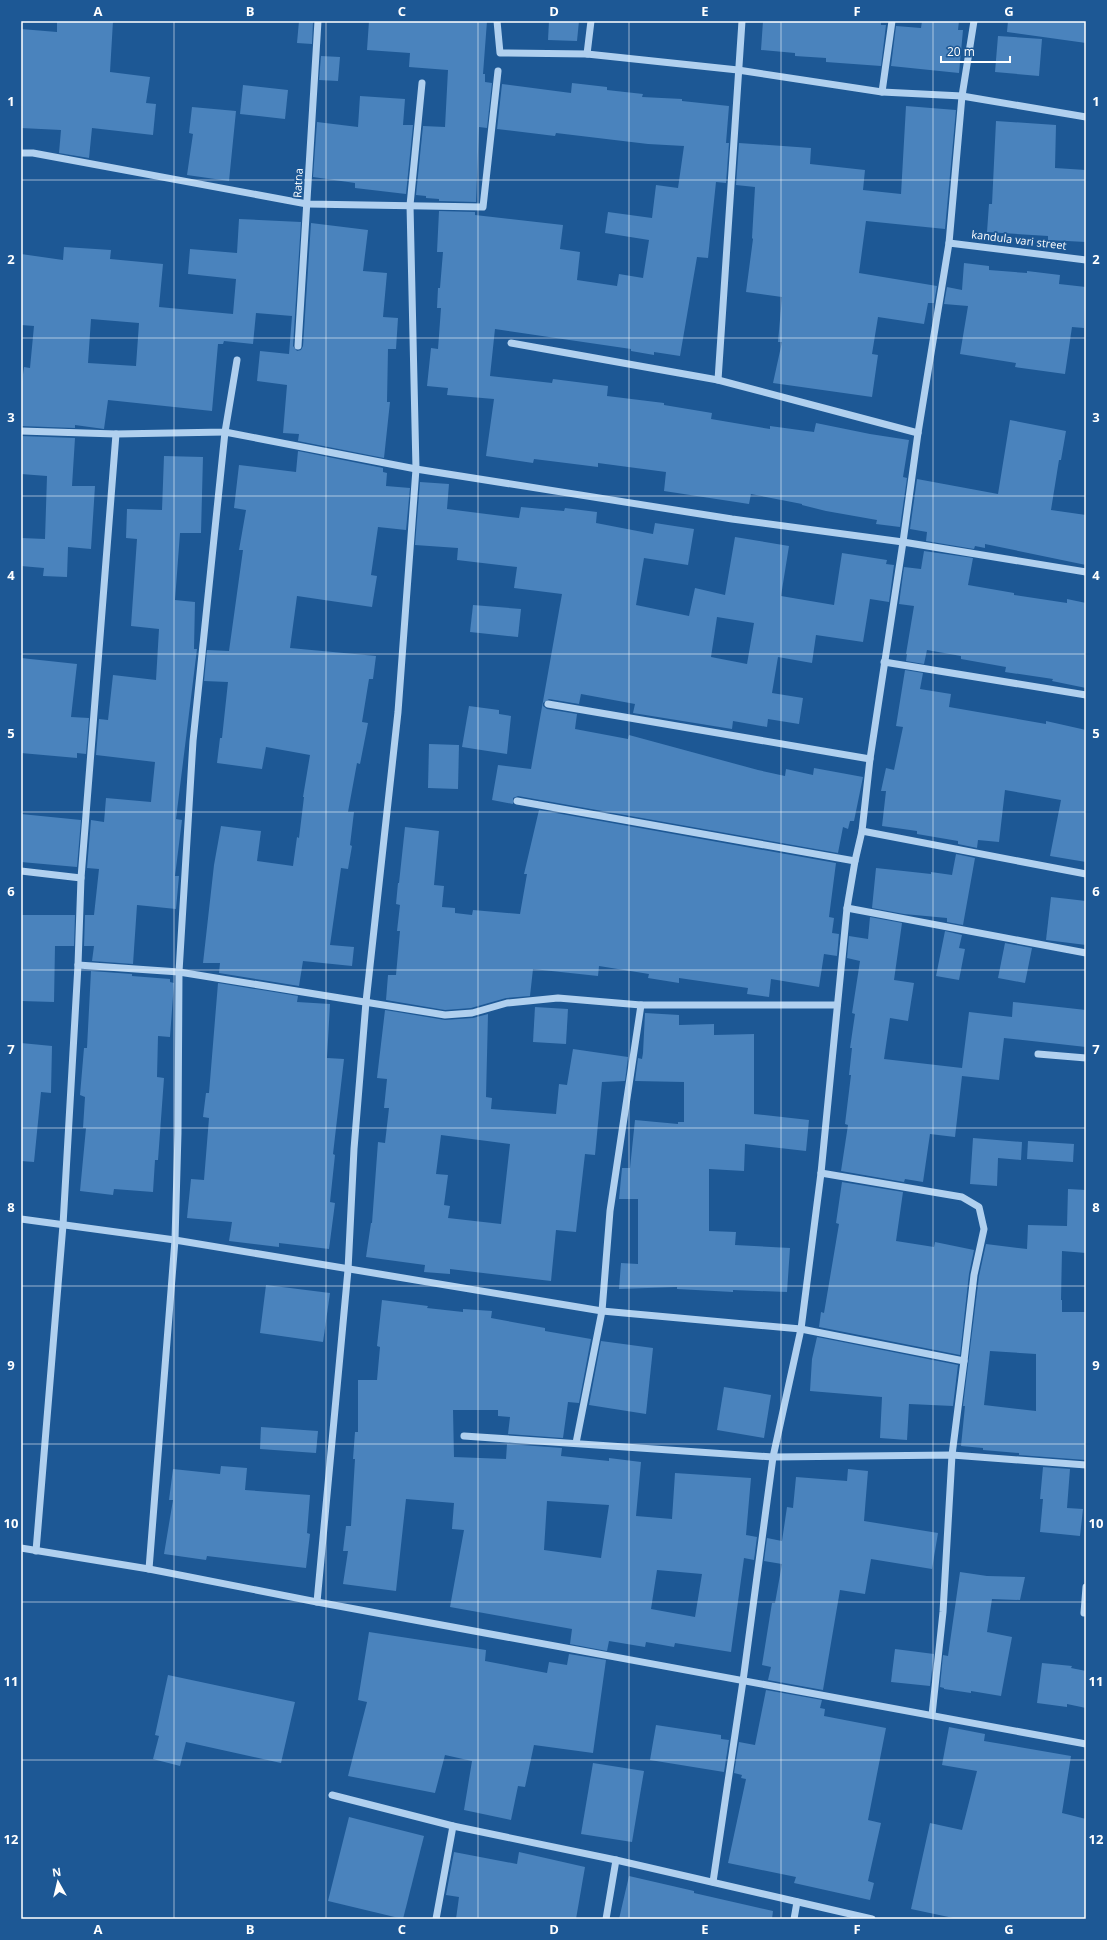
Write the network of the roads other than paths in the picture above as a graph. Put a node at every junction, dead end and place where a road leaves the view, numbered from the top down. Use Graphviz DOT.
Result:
graph roads {
  1 [pos="318,21"];
  2 [pos="498,21"];
  3 [pos="591,21"];
  4 [pos="742,21"];
  5 [pos="892,21"];
  6 [pos="974,21"];
  7 [pos="587,54"];
  8 [pos="738,70"];
  9 [pos="498,71"];
  10 [pos="422,83"];
  11 [pos="882,92"];
  12 [pos="962,96"];
  13 [pos="1086,117"];
  14 [pos="21,153"];
  15 [pos="307,204"];
  16 [pos="410,205"];
  17 [pos="949,243"];
  18 [pos="1086,260"];
  19 [pos="511,343"];
  20 [pos="298,346"];
  21 [pos="237,360"];
  22 [pos="718,380"];
  23 [pos="21,431"];
  24 [pos="225,432"];
  25 [pos="918,433"];
  26 [pos="116,434"];
  27 [pos="416,469"];
  28 [pos="903,542"];
  29 [pos="1086,572"];
  30 [pos="884,662"];
  31 [pos="1086,695"];
  32 [pos="548,704"];
  33 [pos="870,759"];
  34 [pos="517,801"];
  35 [pos="862,831"];
  36 [pos="855,861"];
  37 [pos="21,871"];
  38 [pos="1086,874"];
  39 [pos="81,878"];
  40 [pos="847,908"];
  41 [pos="1086,953"];
  42 [pos="78,965"];
  43 [pos="179,972"];
  44 [pos="366,1002"];
  45 [pos="641,1005"];
  46 [pos="837,1005"];
  47 [pos="1038,1054"];
  48 [pos="1086,1058"];
  49 [pos="821,1173"];
  50 [pos="21,1219"];
  51 [pos="63,1226"];
  52 [pos="175,1240"];
  53 [pos="348,1270"];
  54 [pos="602,1311"];
  55 [pos="801,1328"];
  56 [pos="964,1361"];
  57 [pos="464,1436"];
  58 [pos="576,1443"];
  59 [pos="952,1455"];
  60 [pos="773,1457"];
  61 [pos="1086,1464"];
  62 [pos="21,1548"];
  63 [pos="36,1551"];
  64 [pos="149,1569"];
  65 [pos="1086,1587"];
  66 [pos="317,1602"];
  67 [pos="1084,1613"];
  68 [pos="743,1681"];
  69 [pos="932,1715"];
  70 [pos="1086,1744"];
  71 [pos="332,1795"];
  72 [pos="453,1826"];
  73 [pos="616,1860"];
  74 [pos="713,1882"];
  75 [pos="798,1902"];
  76 [pos="436,1919"];
  77 [pos="606,1919"];
  78 [pos="794,1919"];
  79 [pos="872,1919"];
  1 -- 15 [label="street, Ratna"];
  2 -- 7 [label="street"];
  3 -- 7 [label="street"];
  4 -- 8 [label="street"];
  5 -- 11 [label="street"];
  6 -- 12 [label="street"];
  7 -- 8 [label="street"];
  8 -- 11 [label="street"];
  8 -- 22 [label="street"];
  9 -- 16 [label="street"];
  10 -- 16 [label="street"];
  11 -- 12 [label="street"];
  12 -- 13 [label="street"];
  12 -- 17 [label="street"];
  14 -- 15 [label="street"];
  15 -- 16 [label="street"];
  15 -- 20 [label="street, Ratna"];
  16 -- 27 [label="street"];
  17 -- 18 [label="street, kandula vari street"];
  17 -- 25 [label="street"];
  19 -- 22 [label="street"];
  21 -- 24 [label="street"];
  22 -- 25 [label="street"];
  23 -- 26 [label="street"];
  24 -- 26 [label="street"];
  24 -- 27 [label="street"];
  24 -- 43 [label="street"];
  25 -- 28 [label="street"];
  26 -- 39 [label="street"];
  27 -- 28 [label="street"];
  27 -- 44 [label="street"];
  28 -- 29 [label="street"];
  28 -- 30 [label="street"];
  30 -- 31 [label="street"];
  30 -- 33 [label="street"];
  32 -- 33 [label="street"];
  33 -- 35 [label="street"];
  34 -- 36 [label="street"];
  35 -- 36 [label="street"];
  35 -- 38 [label="street"];
  36 -- 40 [label="street"];
  37 -- 39 [label="street"];
  39 -- 42 [label="street"];
  40 -- 41 [label="street"];
  40 -- 46 [label="street"];
  42 -- 43 [label="street"];
  42 -- 51 [label="street"];
  43 -- 44 [label="street"];
  43 -- 52 [label="street"];
  44 -- 45 [label="street"];
  44 -- 53 [label="street"];
  45 -- 46 [label="street"];
  45 -- 54 [label="street"];
  46 -- 49 [label="street"];
  47 -- 48 [label="street"];
  49 -- 55 [label="street"];
  49 -- 56 [label="street"];
  50 -- 51 [label="street"];
  51 -- 52 [label="street"];
  51 -- 63 [label="street"];
  52 -- 53 [label="street"];
  52 -- 64 [label="street"];
  53 -- 54 [label="street"];
  53 -- 66 [label="street"];
  54 -- 55 [label="street"];
  54 -- 58 [label="street"];
  55 -- 56 [label="street"];
  55 -- 60 [label="street"];
  56 -- 59 [label="street"];
  57 -- 58 [label="street"];
  58 -- 60 [label="street"];
  59 -- 60 [label="street"];
  59 -- 61 [label="street"];
  59 -- 69 [label="street"];
  60 -- 68 [label="street"];
  62 -- 63 [label="street"];
  63 -- 64 [label="street"];
  64 -- 66 [label="street"];
  65 -- 67 [label="street"];
  66 -- 68 [label="street"];
  68 -- 69 [label="street"];
  68 -- 74 [label="street"];
  69 -- 70 [label="street"];
  71 -- 72 [label="street"];
  72 -- 73 [label="street"];
  72 -- 76 [label="street"];
  73 -- 74 [label="street"];
  73 -- 77 [label="street"];
  74 -- 75 [label="street"];
  75 -- 78 [label="street"];
  75 -- 79 [label="street"];
}
